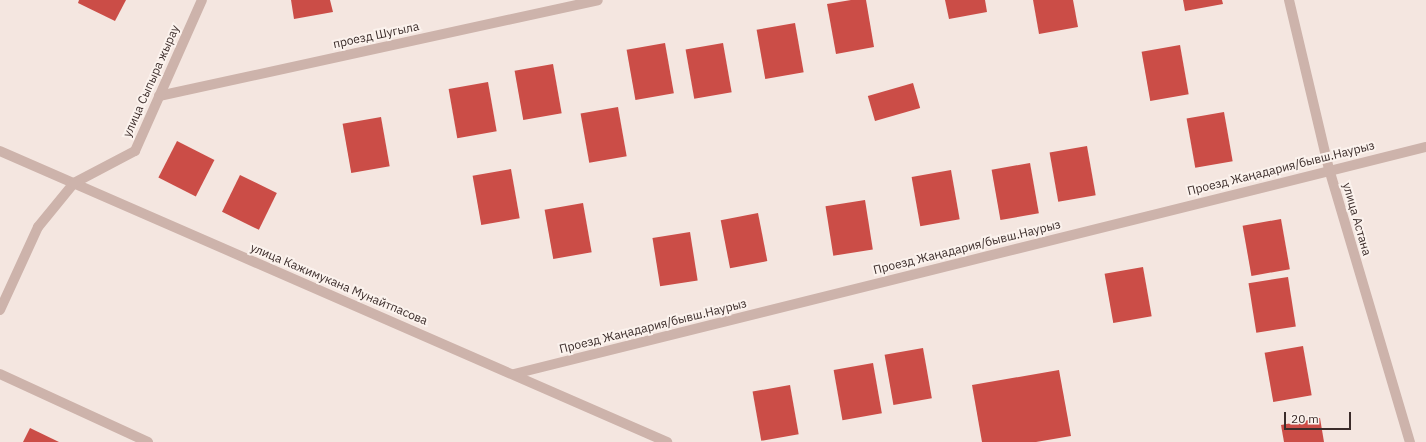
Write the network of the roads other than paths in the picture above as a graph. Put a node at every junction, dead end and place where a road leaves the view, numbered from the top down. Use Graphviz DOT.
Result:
graph roads {
  1 [pos="202,0"];
  2 [pos="598,0"];
  3 [pos="1290,0"];
  4 [pos="159,96"];
  5 [pos="1426,147"];
  6 [pos="0,151"];
  7 [pos="1329,169"];
  8 [pos="74,183"];
  9 [pos="0,310"];
  10 [pos="0,374"];
  11 [pos="514,374"];
  12 [pos="148,442"];
  13 [pos="667,442"];
  14 [pos="1410,442"];
  1 -- 4 [label="street, улица Сыпыра жырау"];
  2 -- 4 [label="street, проезд Шугыла"];
  3 -- 7 [label="street, улица Астана"];
  4 -- 8 [label="street, улица Сыпыра жырау"];
  5 -- 7 [label="street, Проезд Жаңадария/бывш.Наурыз"];
  6 -- 8 [label="street, улица Кажимукана Мунайтпасова"];
  7 -- 11 [label="street, Проезд Жаңадария/бывш.Наурыз"];
  7 -- 14 [label="street, улица Астана"];
  8 -- 9 [label="street, улица Сыпыра жырау"];
  8 -- 11 [label="street, улица Кажимукана Мунайтпасова"];
  10 -- 12 [label="street"];
  11 -- 13 [label="street, улица Кажимукана Мунайтпасова"];
}
